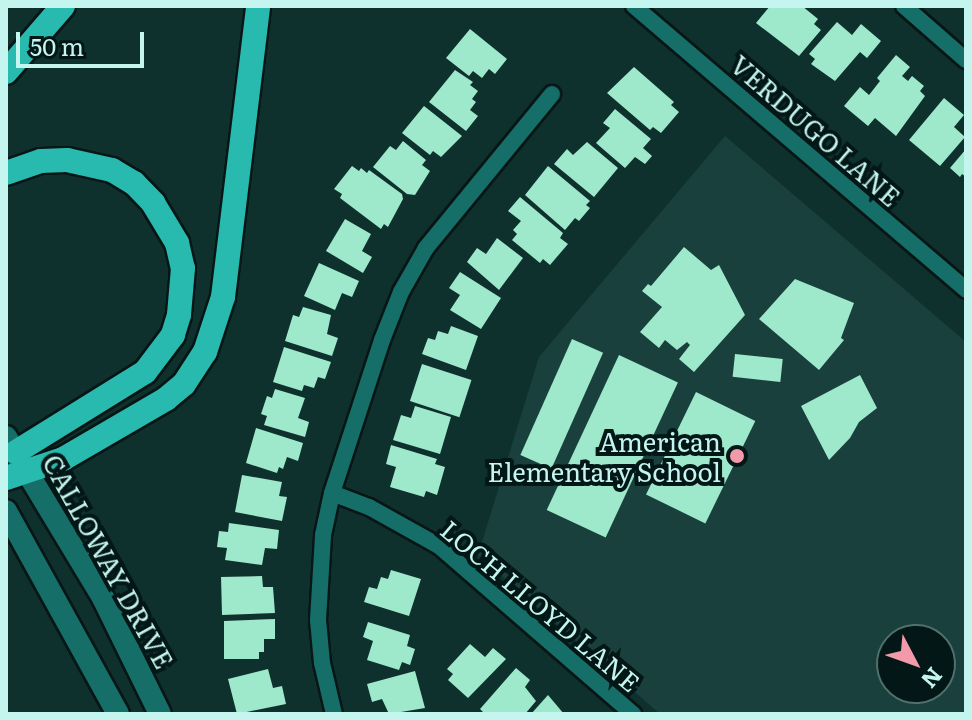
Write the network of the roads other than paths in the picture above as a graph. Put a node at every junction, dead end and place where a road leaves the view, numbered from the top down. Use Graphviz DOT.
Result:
graph roads {
  1 [pos="63,6"];
  2 [pos="258,6"];
  3 [pos="634,6"];
  4 [pos="904,6"];
  5 [pos="966,60"];
  6 [pos="6,72"];
  7 [pos="552,94"];
  8 [pos="6,173"];
  9 [pos="966,290"];
  10 [pos="14,460"];
  11 [pos="332,493"];
  12 [pos="6,511"];
  13 [pos="118,714"];
  14 [pos="160,714"];
  15 [pos="334,714"];
  16 [pos="633,714"];
  1 -- 6 [label="highway"];
  2 -- 10 [label="highway"];
  3 -- 9 [label="street, VERDUGO LANE"];
  4 -- 5 [label="street"];
  7 -- 11 [label="street"];
  8 -- 10 [label="highway"];
  10 -- 14 [label="main road, CALLOWAY DRIVE"];
  11 -- 15 [label="street"];
  11 -- 16 [label="street, LOCH LLOYD LANE"];
  12 -- 13 [label="main road"];
}
